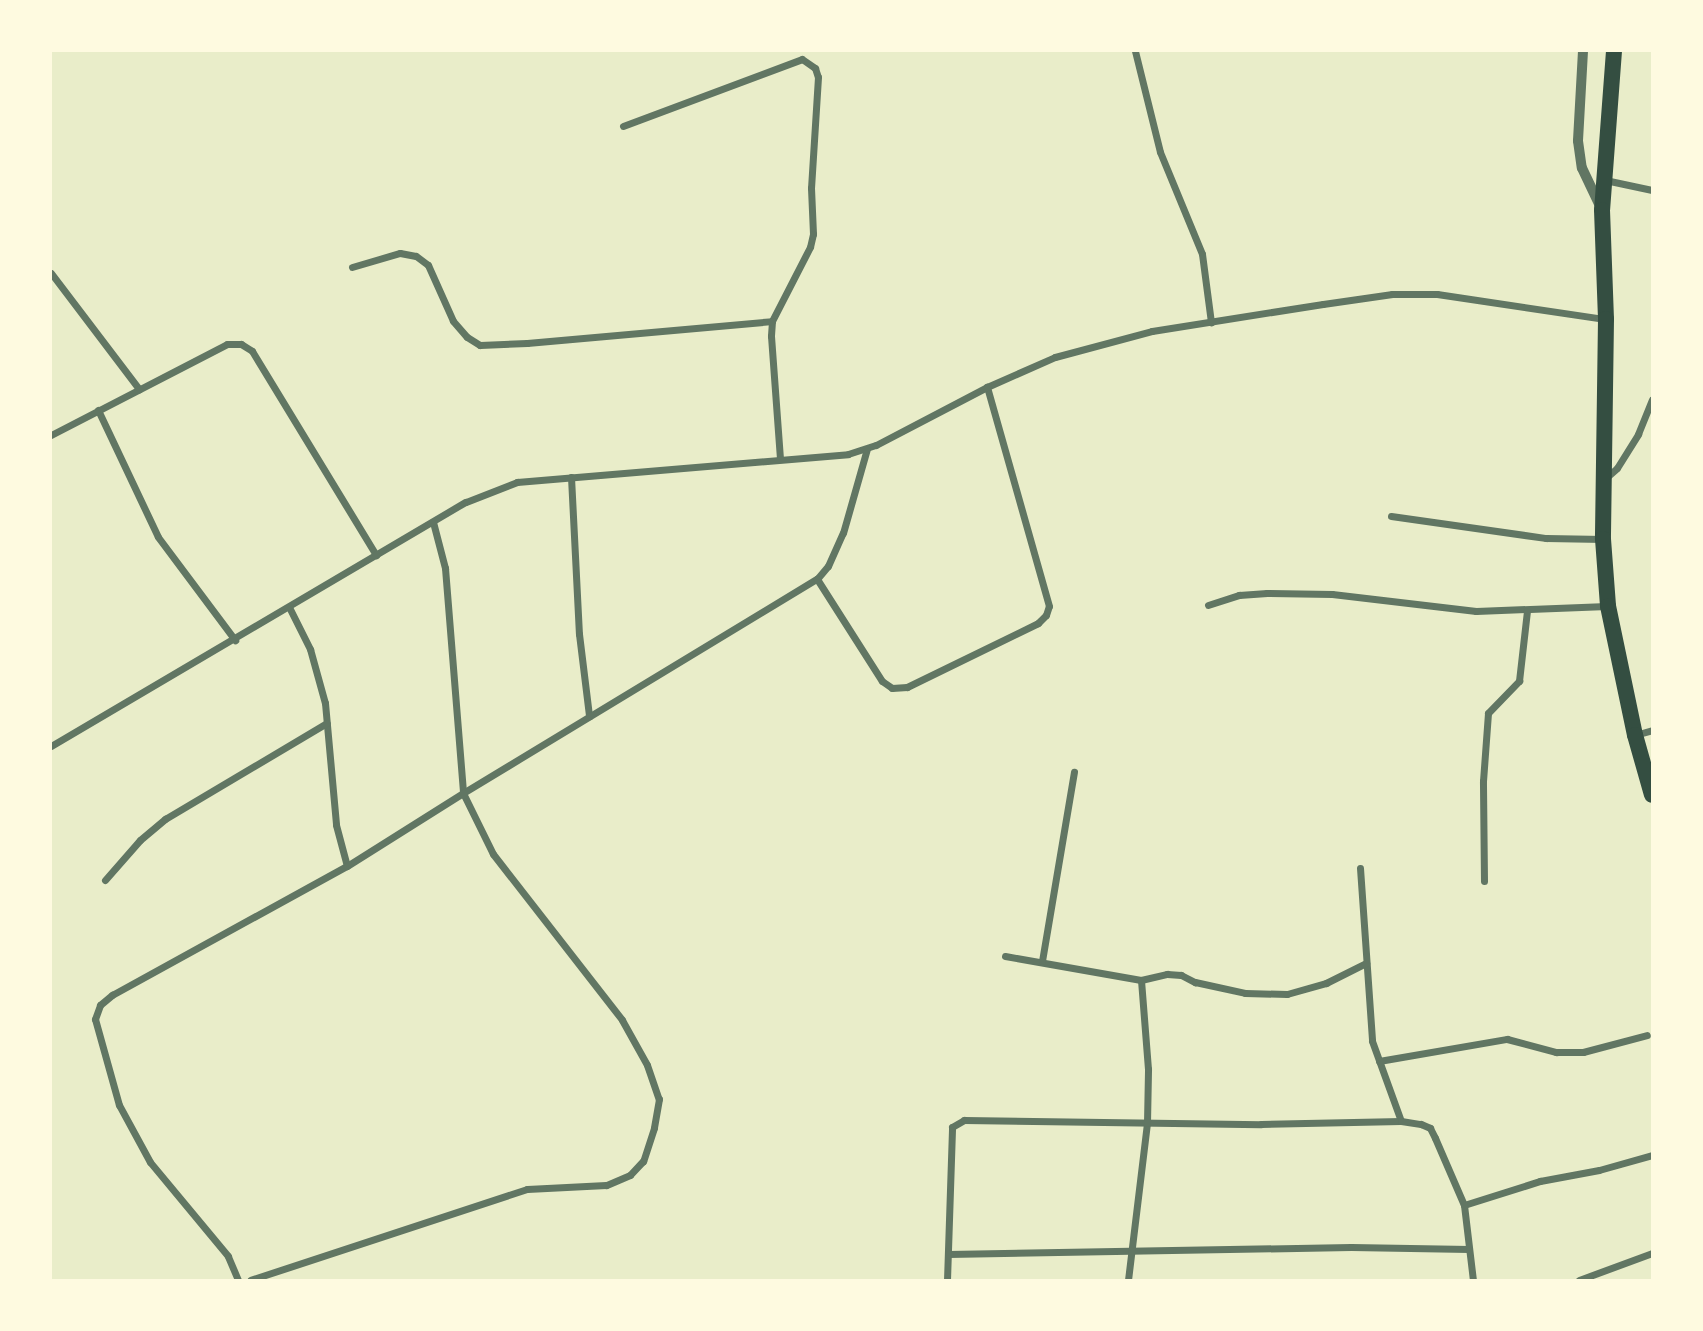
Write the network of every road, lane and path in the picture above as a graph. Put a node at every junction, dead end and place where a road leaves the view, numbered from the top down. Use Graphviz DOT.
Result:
graph roads {
  1 [pos="1135,51"];
  2 [pos="1583,51"];
  3 [pos="1614,51"];
  4 [pos="623,126"];
  5 [pos="1605,180"];
  6 [pos="1652,190"];
  7 [pos="1602,210"];
  8 [pos="352,267"];
  9 [pos="51,273"];
  10 [pos="1606,319"];
  11 [pos="772,321"];
  12 [pos="1211,322"];
  13 [pos="987,387"];
  14 [pos="139,389"];
  15 [pos="1652,400"];
  16 [pos="98,410"];
  17 [pos="51,435"];
  18 [pos="867,449"];
  19 [pos="780,459"];
  20 [pos="571,477"];
  21 [pos="1603,481"];
  22 [pos="1391,516"];
  23 [pos="433,522"];
  24 [pos="1604,539"];
  25 [pos="376,555"];
  26 [pos="817,579"];
  27 [pos="1208,605"];
  28 [pos="1608,606"];
  29 [pos="290,608"];
  30 [pos="1527,611"];
  31 [pos="235,640"];
  32 [pos="589,716"];
  33 [pos="327,723"];
  34 [pos="1652,730"];
  35 [pos="1635,736"];
  36 [pos="51,746"];
  37 [pos="1074,772"];
  38 [pos="463,793"];
  39 [pos="1652,795"];
  40 [pos="347,866"];
  41 [pos="1360,868"];
  42 [pos="105,880"];
  43 [pos="1485,881"];
  44 [pos="1006,956"];
  45 [pos="1042,961"];
  46 [pos="1366,963"];
  47 [pos="1141,980"];
  48 [pos="1647,1035"];
  49 [pos="1379,1061"];
  50 [pos="1401,1121"];
  51 [pos="1147,1123"];
  52 [pos="1652,1155"];
  53 [pos="1464,1205"];
  54 [pos="1469,1249"];
  55 [pos="1132,1250"];
  56 [pos="1652,1253"];
  57 [pos="948,1254"];
  58 [pos="238,1280"];
  59 [pos="251,1280"];
  60 [pos="947,1280"];
  61 [pos="1128,1280"];
  62 [pos="1473,1280"];
  63 [pos="1579,1280"];
  1 -- 12 [label="street"];
  2 -- 7 [label="street"];
  3 -- 5 [label="highway"];
  4 -- 11 [label="street"];
  5 -- 6 [label="street"];
  5 -- 7 [label="highway"];
  7 -- 10 [label="highway"];
  8 -- 11 [label="street"];
  9 -- 14 [label="street"];
  10 -- 12 [label="street"];
  10 -- 21 [label="highway"];
  11 -- 19 [label="street"];
  12 -- 13 [label="street"];
  13 -- 18 [label="street"];
  13 -- 26 [label="street"];
  14 -- 16 [label="street"];
  14 -- 25 [label="street"];
  15 -- 21 [label="street"];
  16 -- 17 [label="street"];
  16 -- 31 [label="street"];
  18 -- 19 [label="street"];
  18 -- 26 [label="street"];
  19 -- 20 [label="street"];
  20 -- 23 [label="street"];
  20 -- 32 [label="street"];
  21 -- 24 [label="highway"];
  22 -- 24 [label="street"];
  23 -- 25 [label="street"];
  23 -- 38 [label="street"];
  24 -- 28 [label="highway"];
  25 -- 29 [label="street"];
  26 -- 32 [label="street"];
  27 -- 30 [label="street"];
  28 -- 30 [label="street"];
  28 -- 35 [label="highway"];
  29 -- 31 [label="street"];
  29 -- 33 [label="street"];
  30 -- 43 [label="street"];
  31 -- 36 [label="street"];
  32 -- 38 [label="street"];
  33 -- 40 [label="street"];
  33 -- 42 [label="street"];
  34 -- 35 [label="street"];
  35 -- 39 [label="highway"];
  37 -- 45 [label="street"];
  38 -- 40 [label="street"];
  38 -- 59 [label="street"];
  40 -- 58 [label="street"];
  41 -- 46 [label="street"];
  44 -- 45 [label="street"];
  45 -- 47 [label="street"];
  46 -- 47 [label="street"];
  46 -- 49 [label="street"];
  47 -- 51 [label="street"];
  48 -- 49 [label="street"];
  49 -- 50 [label="street"];
  50 -- 51 [label="street"];
  50 -- 53 [label="street"];
  51 -- 55 [label="street"];
  51 -- 57 [label="street"];
  52 -- 53 [label="street"];
  53 -- 54 [label="street"];
  54 -- 55 [label="street"];
  54 -- 62 [label="street"];
  55 -- 57 [label="street"];
  55 -- 61 [label="street"];
  56 -- 63 [label="street"];
  57 -- 60 [label="street"];
}
